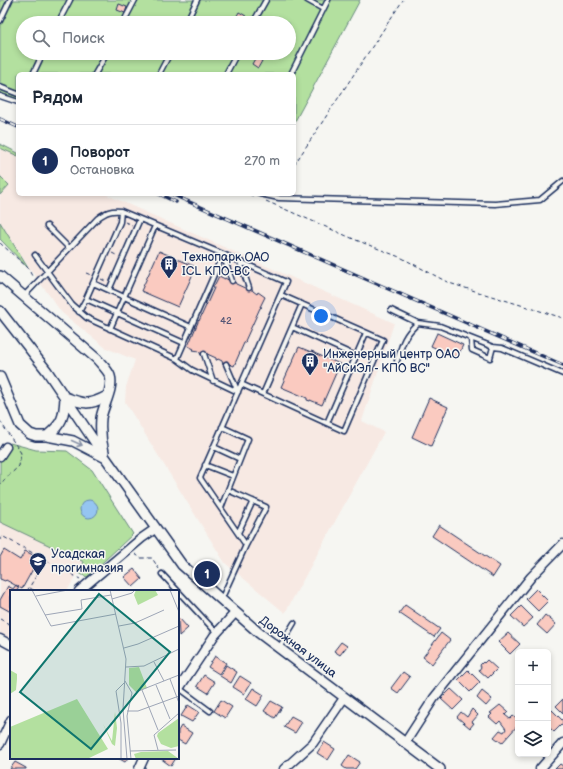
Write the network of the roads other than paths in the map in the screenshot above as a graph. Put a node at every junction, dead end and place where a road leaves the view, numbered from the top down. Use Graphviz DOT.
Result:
graph roads {
  1 [pos="10,0"];
  2 [pos="70,0"];
  3 [pos="134,0"];
  4 [pos="197,0"];
  5 [pos="266,0"];
  6 [pos="307,0"];
  7 [pos="328,0"];
  8 [pos="323,9"];
  9 [pos="62,16"];
  10 [pos="126,16"];
  11 [pos="189,16"];
  12 [pos="257,16"];
  13 [pos="0,21"];
  14 [pos="40,60"];
  15 [pos="103,60"];
  16 [pos="166,60"];
  17 [pos="233,60"];
  18 [pos="34,72"];
  19 [pos="96,72"];
  20 [pos="160,72"];
  21 [pos="227,72"];
  22 [pos="292,72"];
  23 [pos="0,86"];
  24 [pos="16,93"];
  25 [pos="0,96"];
  26 [pos="16,101"];
  27 [pos="563,181"];
  28 [pos="270,196"];
  29 [pos="121,211"];
  30 [pos="140,219"];
  31 [pos="47,226"];
  32 [pos="155,226"];
  33 [pos="69,248"];
  34 [pos="223,254"];
  35 [pos="35,255"];
  36 [pos="240,262"];
  37 [pos="47,271"];
  38 [pos="0,276"];
  39 [pos="232,281"];
  40 [pos="93,283"];
  41 [pos="249,288"];
  42 [pos="109,290"];
  43 [pos="281,295"];
  44 [pos="24,296"];
  45 [pos="125,297"];
  46 [pos="86,299"];
  47 [pos="302,304"];
  48 [pos="0,310"];
  49 [pos="390,310"];
  50 [pos="79,312"];
  51 [pos="118,313"];
  52 [pos="418,323"];
  53 [pos="191,327"];
  54 [pos="292,327"];
  55 [pos="110,329"];
  56 [pos="366,333"];
  57 [pos="471,339"];
  58 [pos="184,343"];
  59 [pos="493,347"];
  60 [pos="204,354"];
  61 [pos="356,356"];
  62 [pos="178,359"];
  63 [pos="397,361"];
  64 [pos="226,364"];
  65 [pos="563,374"];
  66 [pos="0,377"];
  67 [pos="213,381"];
  68 [pos="241,384"];
  69 [pos="238,392"];
  70 [pos="263,394"];
  71 [pos="107,396"];
  72 [pos="65,397"];
  73 [pos="327,423"];
  74 [pos="222,426"];
  75 [pos="47,436"];
  76 [pos="6,447"];
  77 [pos="214,447"];
  78 [pos="0,456"];
  79 [pos="105,457"];
  80 [pos="240,459"];
  81 [pos="205,465"];
  82 [pos="233,476"];
  83 [pos="228,490"];
  84 [pos="253,501"];
  85 [pos="221,508"];
  86 [pos="155,529"];
  87 [pos="238,533"];
  88 [pos="563,544"];
  89 [pos="246,545"];
  90 [pos="162,574"];
  91 [pos="80,590"];
  92 [pos="177,590"];
  93 [pos="179,592"];
  94 [pos="221,600"];
  95 [pos="235,613"];
  96 [pos="294,623"];
  97 [pos="217,633"];
  98 [pos="0,639"];
  99 [pos="10,644"];
  100 [pos="280,648"];
  101 [pos="179,685"];
  102 [pos="344,698"];
  103 [pos="210,711"];
  104 [pos="10,722"];
  105 [pos="405,743"];
  106 [pos="0,744"];
  107 [pos="563,744"];
  108 [pos="144,759"];
  109 [pos="139,769"];
  110 [pos="284,769"];
  111 [pos="440,769"];
  112 [pos="540,769"];
  1 -- 13 [label="lane"];
  2 -- 9 [label="lane"];
  3 -- 10 [label="lane"];
  4 -- 11 [label="lane"];
  5 -- 12 [label="lane"];
  6 -- 8 [label="lane"];
  7 -- 8 [label="lane"];
  8 -- 22 [label="lane"];
  14 -- 18 [label="lane"];
  15 -- 19 [label="lane"];
  16 -- 20 [label="lane"];
  17 -- 21 [label="lane"];
  23 -- 24 [label="lane"];
  25 -- 26 [label="lane"];
  27 -- 28 [label="lane"];
  29 -- 30 [label="lane"];
  29 -- 33 [label="lane"];
  29 -- 40 [label="lane"];
  30 -- 32 [label="lane"];
  30 -- 42 [label="lane"];
  31 -- 33 [label="lane"];
  32 -- 34 [label="lane"];
  32 -- 45 [label="lane"];
  33 -- 37 [label="lane"];
  34 -- 36 [label="lane"];
  34 -- 39 [label="lane"];
  34 -- 53 [label="lane"];
  35 -- 37 [label="lane"];
  36 -- 41 [label="lane"];
  36 -- 43 [label="lane"];
  37 -- 44 [label="lane"];
  37 -- 50 [label="lane"];
  38 -- 44 [label="street"];
  40 -- 42 [label="lane"];
  40 -- 46 [label="lane"];
  42 -- 45 [label="lane"];
  43 -- 47 [label="lane"];
  43 -- 68 [label="lane"];
  44 -- 71 [label="street"];
  45 -- 51 [label="lane"];
  45 -- 53 [label="lane"];
  46 -- 50 [label="lane"];
  46 -- 51 [label="lane"];
  47 -- 54 [label="lane"];
  47 -- 56 [label="lane"];
  48 -- 72 [label="street, Дорожная улица"];
  49 -- 52 [label="lane"];
  50 -- 55 [label="lane"];
  51 -- 55 [label="lane"];
  51 -- 58 [label="lane"];
  52 -- 57 [label="lane"];
  52 -- 63 [label="lane"];
  53 -- 58 [label="lane"];
  54 -- 61 [label="lane"];
  54 -- 70 [label="lane"];
  55 -- 62 [label="lane"];
  56 -- 61 [label="lane"];
  56 -- 73 [label="lane"];
  57 -- 59 [label="lane"];
  57 -- 59 [label="lane"];
  58 -- 62 [label="lane"];
  59 -- 65 [label="lane"];
  60 -- 67 [label="lane"];
  61 -- 73 [label="lane"];
  62 -- 67 [label="lane"];
  64 -- 69 [label="lane"];
  66 -- 75 [label="street"];
  67 -- 69 [label="lane"];
  68 -- 69 [label="lane"];
  68 -- 70 [label="lane"];
  69 -- 74 [label="lane"];
  70 -- 73 [label="lane"];
  71 -- 72 [label="street"];
  71 -- 79 [label="street"];
  72 -- 75 [label="street"];
  72 -- 79 [label="street, Дорожная улица"];
  74 -- 77 [label="lane"];
  74 -- 80 [label="lane"];
  75 -- 79 [label="street, one-way"];
  76 -- 78 [label="street"];
  77 -- 80 [label="lane"];
  77 -- 81 [label="lane"];
  79 -- 86 [label="street, Дорожная улица"];
  80 -- 82 [label="lane"];
  81 -- 82 [label="lane"];
  81 -- 85 [label="lane"];
  82 -- 83 [label="lane"];
  83 -- 84 [label="lane"];
  83 -- 85 [label="lane"];
  84 -- 87 [label="lane"];
  84 -- 89 [label="lane"];
  85 -- 87 [label="lane"];
  86 -- 91 [label="street"];
  86 -- 94 [label="street, Дорожная улица"];
  87 -- 89 [label="lane"];
  88 -- 105 [label="street"];
  89 -- 94 [label="lane"];
  90 -- 92 [label="lane"];
  93 -- 97 [label="lane"];
  94 -- 95 [label="street, Дорожная улица"];
  95 -- 97 [label="street"];
  95 -- 100 [label="street, Дорожная улица"];
  96 -- 100 [label="lane"];
  97 -- 101 [label="street"];
  98 -- 99 [label="street"];
  100 -- 102 [label="street, Дорожная улица"];
  101 -- 103 [label="lane"];
  102 -- 105 [label="street, Дорожная улица"];
  102 -- 110 [label="street"];
  104 -- 106 [label="street"];
  105 -- 111 [label="street, Дорожная улица"];
  107 -- 112 [label="street"];
  108 -- 109 [label="street"];
}
